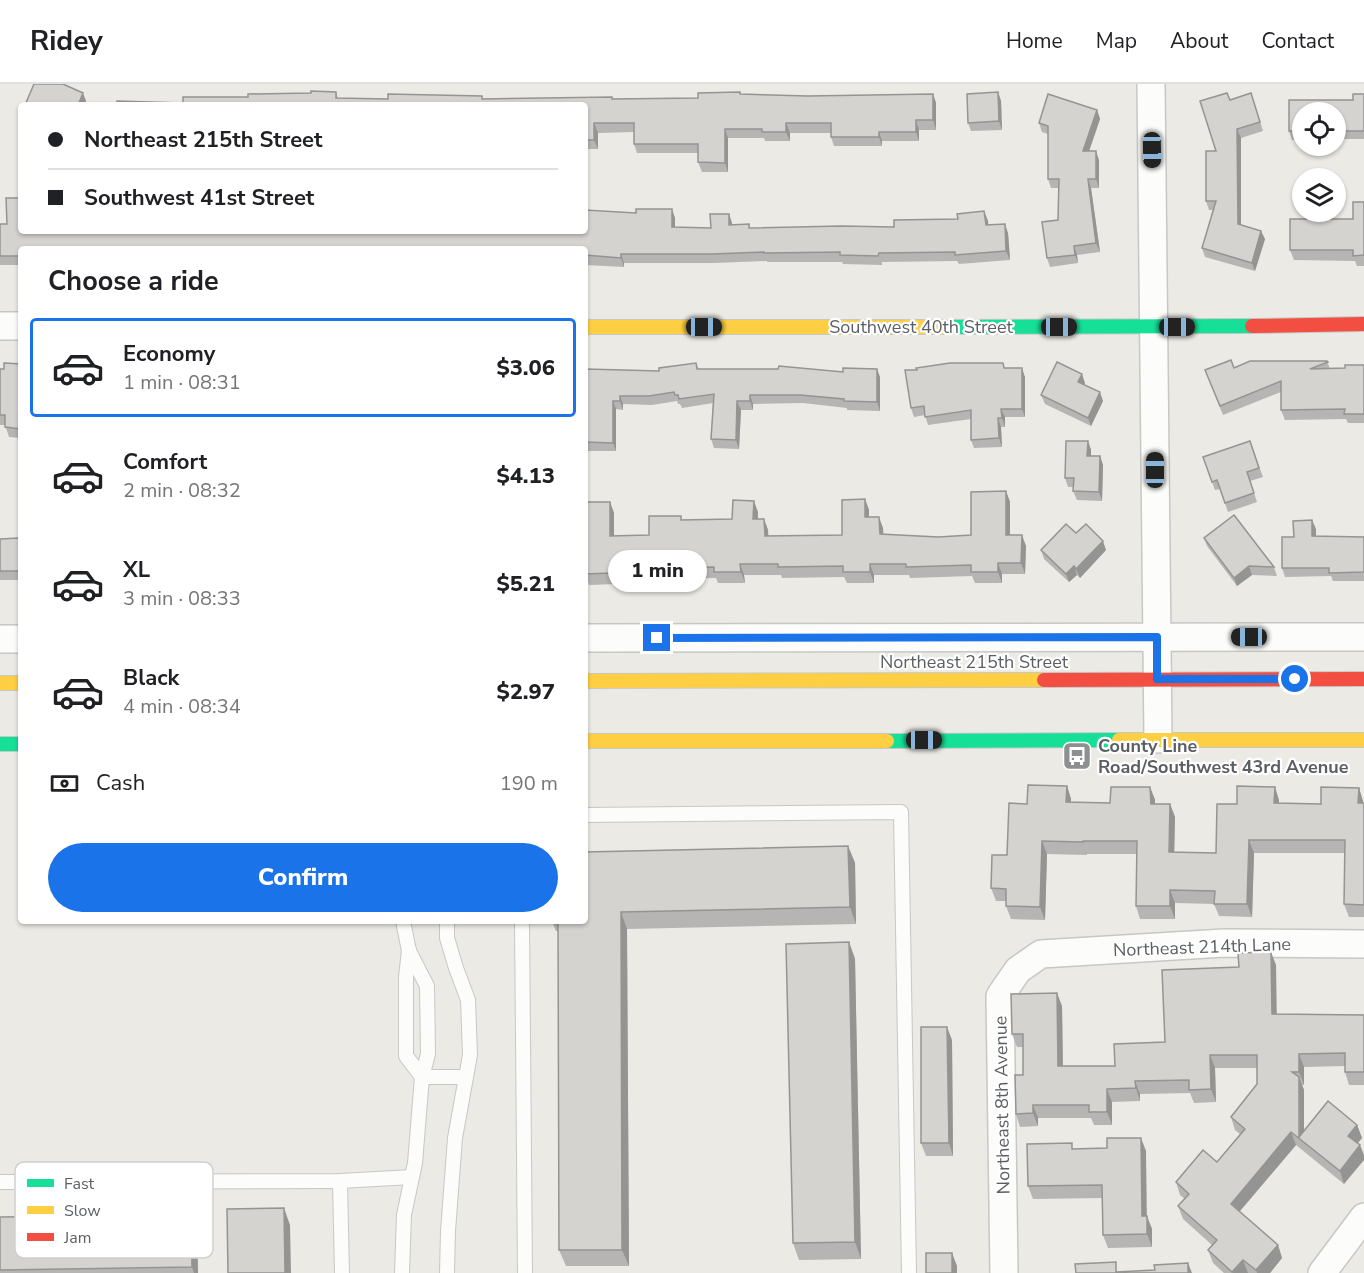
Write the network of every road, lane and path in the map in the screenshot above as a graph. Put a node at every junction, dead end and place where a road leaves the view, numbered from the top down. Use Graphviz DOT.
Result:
graph roads {
  1 [pos="1152,84"];
  2 [pos="1364,324"];
  3 [pos="0,326"];
  4 [pos="18,326"];
  5 [pos="588,327"];
  6 [pos="1154,327"];
  7 [pos="1157,637"];
  8 [pos="1364,637"];
  9 [pos="588,638"];
  10 [pos="0,639"];
  11 [pos="18,639"];
  12 [pos="1157,679"];
  13 [pos="1364,679"];
  14 [pos="588,681"];
  15 [pos="0,683"];
  16 [pos="18,683"];
  17 [pos="1158,739"];
  18 [pos="1364,740"];
  19 [pos="588,741"];
  20 [pos="0,744"];
  21 [pos="18,744"];
  22 [pos="588,815"];
  23 [pos="404,924"];
  24 [pos="447,924"];
  25 [pos="522,924"];
  26 [pos="1364,944"];
  27 [pos="409,949"];
  28 [pos="1041,954"];
  29 [pos="422,1077"];
  30 [pos="466,1077"];
  31 [pos="412,1177"];
  32 [pos="213,1181"];
  33 [pos="340,1181"];
  34 [pos="0,1182"];
  35 [pos="15,1182"];
  36 [pos="1364,1217"];
  37 [pos="342,1273"];
  38 [pos="402,1273"];
  39 [pos="447,1273"];
  40 [pos="525,1273"];
  41 [pos="909,1273"];
  42 [pos="1005,1273"];
  43 [pos="1322,1273"];
  1 -- 6 [label="street"];
  2 -- 6 [label="street, Southwest 40th Street"];
  3 -- 4 [label="street"];
  5 -- 6 [label="street, Southwest 40th Street"];
  6 -- 7 [label="street"];
  7 -- 8 [label="street"];
  7 -- 9 [label="street"];
  7 -- 12 [label="street"];
  10 -- 11 [label="street"];
  12 -- 13 [label="street, Northeast 215th Street"];
  12 -- 14 [label="street, Northeast 215th Street"];
  12 -- 17 [label="street"];
  15 -- 16 [label="street"];
  17 -- 18 [label="street"];
  17 -- 19 [label="street"];
  20 -- 21 [label="street"];
  22 -- 41 [label="lane"];
  23 -- 27 [label="lane"];
  24 -- 30 [label="lane"];
  25 -- 40 [label="lane"];
  26 -- 28 [label="street, Northeast 214th Lane"];
  27 -- 29 [label="lane"];
  27 -- 29 [label="lane"];
  28 -- 42 [label="street, Northeast 8th Avenue"];
  29 -- 30 [label="lane"];
  29 -- 31 [label="lane"];
  30 -- 39 [label="lane"];
  31 -- 33 [label="lane"];
  31 -- 38 [label="lane"];
  32 -- 33 [label="lane"];
  33 -- 37 [label="lane"];
  34 -- 35 [label="lane"];
  36 -- 43 [label="street"];
}
